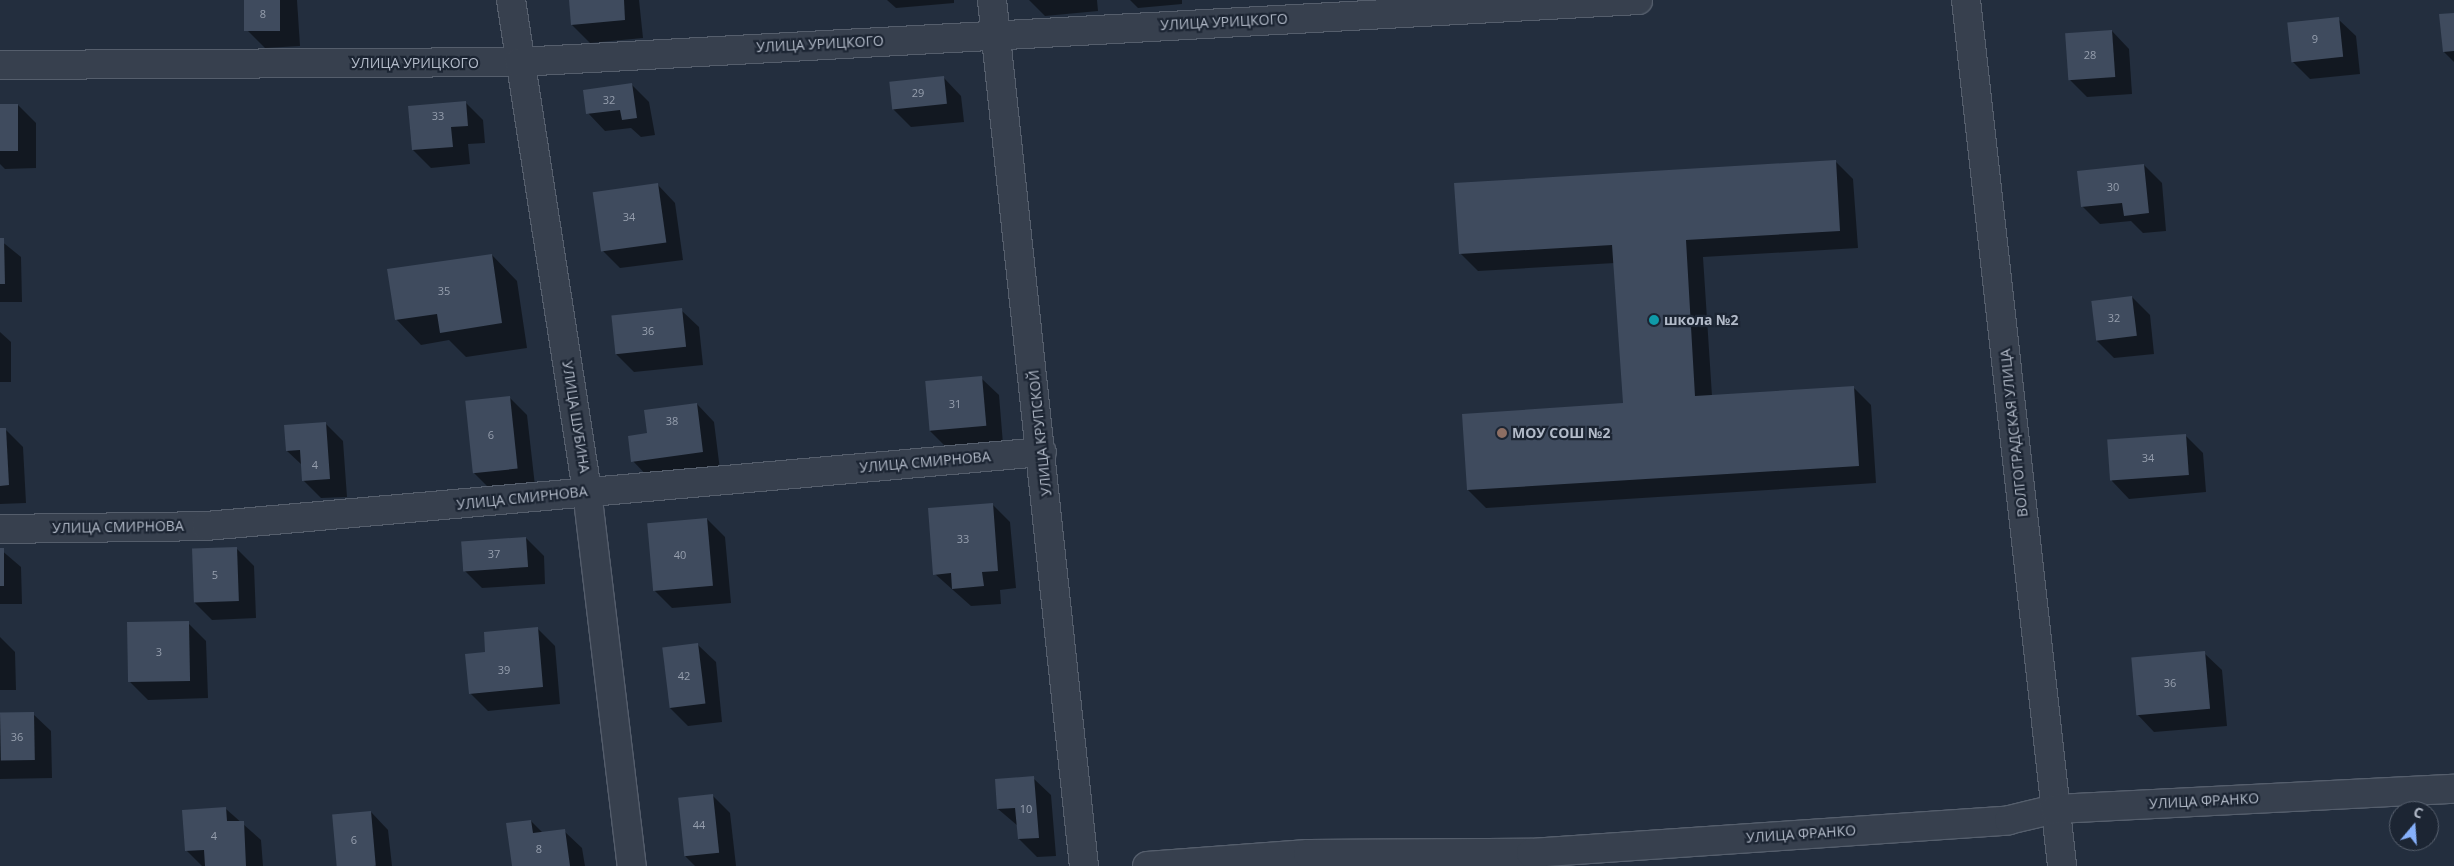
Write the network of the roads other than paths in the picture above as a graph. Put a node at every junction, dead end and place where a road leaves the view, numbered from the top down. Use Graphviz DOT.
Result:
graph roads {
  1 [pos="511,0"];
  2 [pos="992,0"];
  3 [pos="1638,0"];
  4 [pos="1966,0"];
  5 [pos="1438,5"];
  6 [pos="997,34"];
  7 [pos="519,62"];
  8 [pos="0,66"];
  9 [pos="1042,452"];
  10 [pos="587,491"];
  11 [pos="0,529"];
  12 [pos="2454,789"];
  13 [pos="2055,808"];
  14 [pos="1531,859"];
  15 [pos="632,866"];
  16 [pos="1084,866"];
  17 [pos="1147,866"];
  18 [pos="2062,866"];
  1 -- 7 [label="street, УЛИЦА ШУБИНА"];
  2 -- 6 [label="street, УЛИЦА КРУПСКОЙ"];
  3 -- 5 [label="street, УЛИЦА УРИЦКОГО"];
  4 -- 13 [label="street, ВОЛГОГРАДСКАЯ УЛИЦА"];
  5 -- 6 [label="street, УЛИЦА УРИЦКОГО"];
  6 -- 7 [label="street, УЛИЦА УРИЦКОГО"];
  6 -- 9 [label="street, УЛИЦА КРУПСКОЙ"];
  7 -- 8 [label="street, УЛИЦА УРИЦКОГО"];
  7 -- 10 [label="street, УЛИЦА ШУБИНА"];
  9 -- 10 [label="street, УЛИЦА СМИРНОВА"];
  9 -- 16 [label="street, УЛИЦА КРУПСКОЙ"];
  10 -- 11 [label="street, УЛИЦА СМИРНОВА"];
  10 -- 15 [label="street, УЛИЦА ШУБИНА"];
  12 -- 13 [label="street, УЛИЦА ФРАНКО"];
  13 -- 14 [label="street, УЛИЦА ФРАНКО"];
  13 -- 18 [label="street, ВОЛГОГРАДСКАЯ УЛИЦА"];
  14 -- 17 [label="street, УЛИЦА ФРАНКО"];
}
